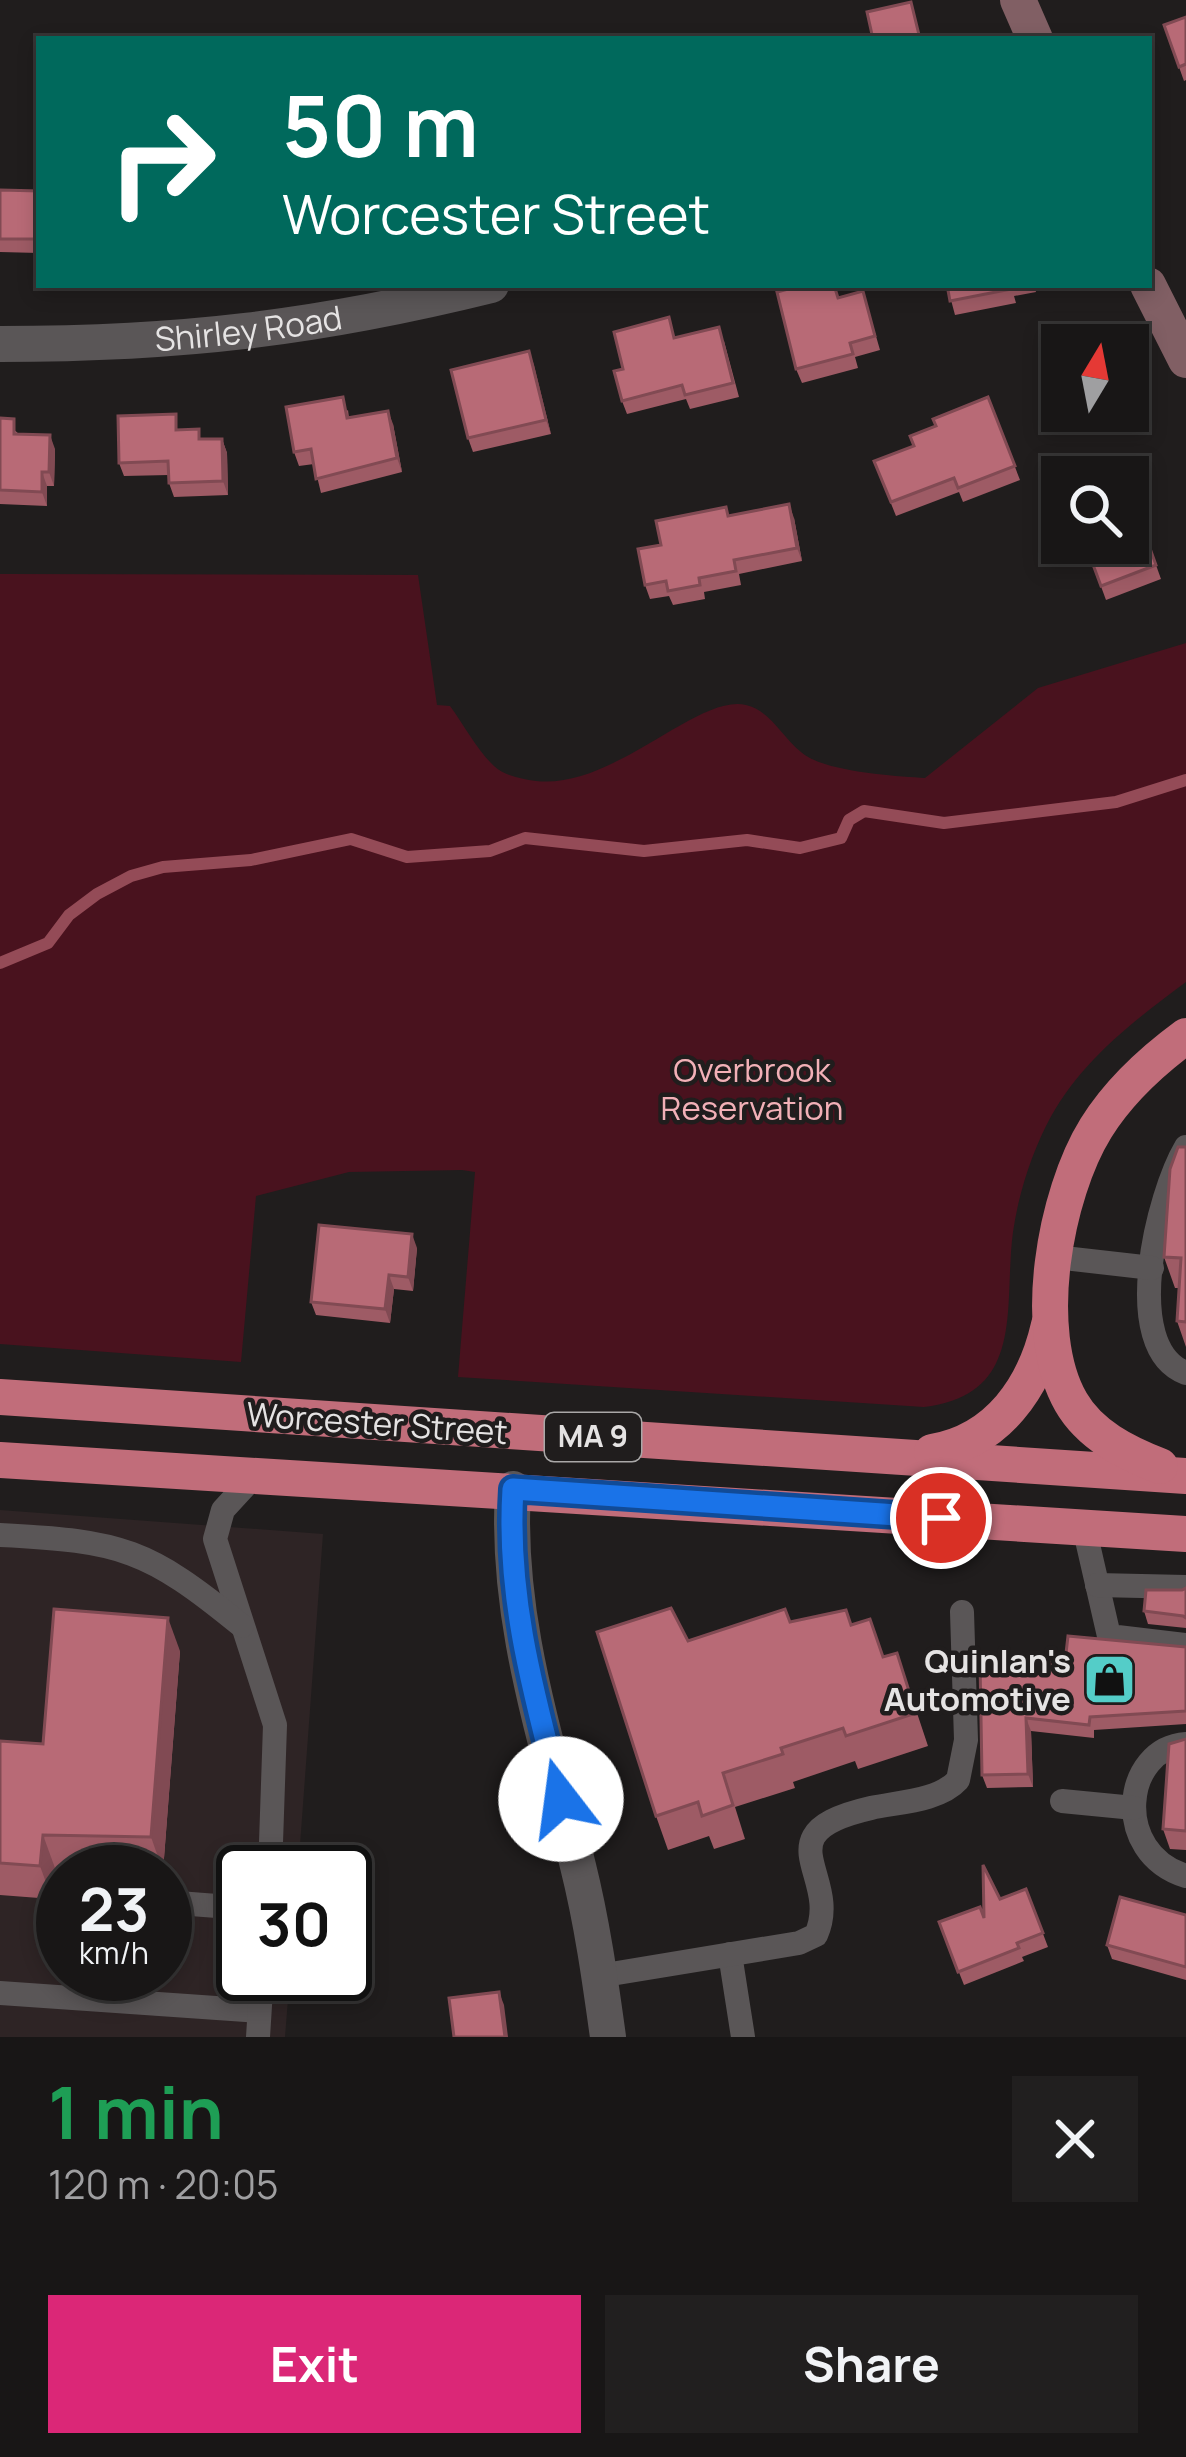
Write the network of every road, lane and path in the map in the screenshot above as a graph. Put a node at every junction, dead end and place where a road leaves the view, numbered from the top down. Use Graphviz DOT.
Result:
graph roads {
  1 [pos="1018,0"];
  2 [pos="1034,36"];
  3 [pos="478,288"];
  4 [pos="1150,288"];
  5 [pos="0,344"];
  6 [pos="1186,360"];
  7 [pos="1186,1036"];
  8 [pos="1186,1147"];
  9 [pos="1055,1257"];
  10 [pos="1151,1268"];
  11 [pos="1051,1316"];
  12 [pos="1186,1373"];
  13 [pos="0,1397"];
  14 [pos="899,1456"];
  15 [pos="0,1460"];
  16 [pos="256,1474"];
  17 [pos="1186,1475"];
  18 [pos="513,1489"];
  19 [pos="1084,1527"];
  20 [pos="1186,1534"];
  21 [pos="0,1535"];
  22 [pos="1097,1585"];
  23 [pos="1186,1587"];
  24 [pos="962,1612"];
  25 [pos="242,1626"];
  26 [pos="1186,1645"];
  27 [pos="1186,1744"];
  28 [pos="1062,1801"];
  29 [pos="1134,1808"];
  30 [pos="272,1845"];
  31 [pos="1186,1876"];
  32 [pos="730,1954"];
  33 [pos="599,1976"];
  34 [pos="0,1993"];
  35 [pos="258,2024"];
  36 [pos="608,2037"];
  37 [pos="743,2037"];
  1 -- 2 [label="main road"];
  3 -- 5 [label="street, Shirley Road"];
  4 -- 6 [label="main road"];
  7 -- 9 [label="highway"];
  8 -- 10 [label="lane"];
  9 -- 10 [label="lane"];
  9 -- 11 [label="highway"];
  10 -- 12 [label="lane"];
  11 -- 14 [label="highway"];
  11 -- 17 [label="highway"];
  13 -- 14 [label="highway, Worcester Street / MA 9"];
  14 -- 17 [label="highway, Worcester Street / MA 9"];
  15 -- 16 [label="highway, Worcester Street / MA 9"];
  16 -- 18 [label="highway, Worcester Street / MA 9"];
  16 -- 25 [label="lane"];
  18 -- 19 [label="highway, Worcester Street / MA 9"];
  18 -- 33 [label="street"];
  19 -- 20 [label="highway, Worcester Street / MA 9"];
  19 -- 22 [label="lane"];
  21 -- 25 [label="lane"];
  22 -- 23 [label="lane"];
  22 -- 26 [label="lane"];
  24 -- 32 [label="lane"];
  25 -- 30 [label="lane"];
  27 -- 29 [label="lane"];
  28 -- 29 [label="lane"];
  29 -- 31 [label="lane"];
  32 -- 33 [label="lane"];
  32 -- 37 [label="lane"];
  33 -- 36 [label="street"];
  34 -- 35 [label="lane"];
}
